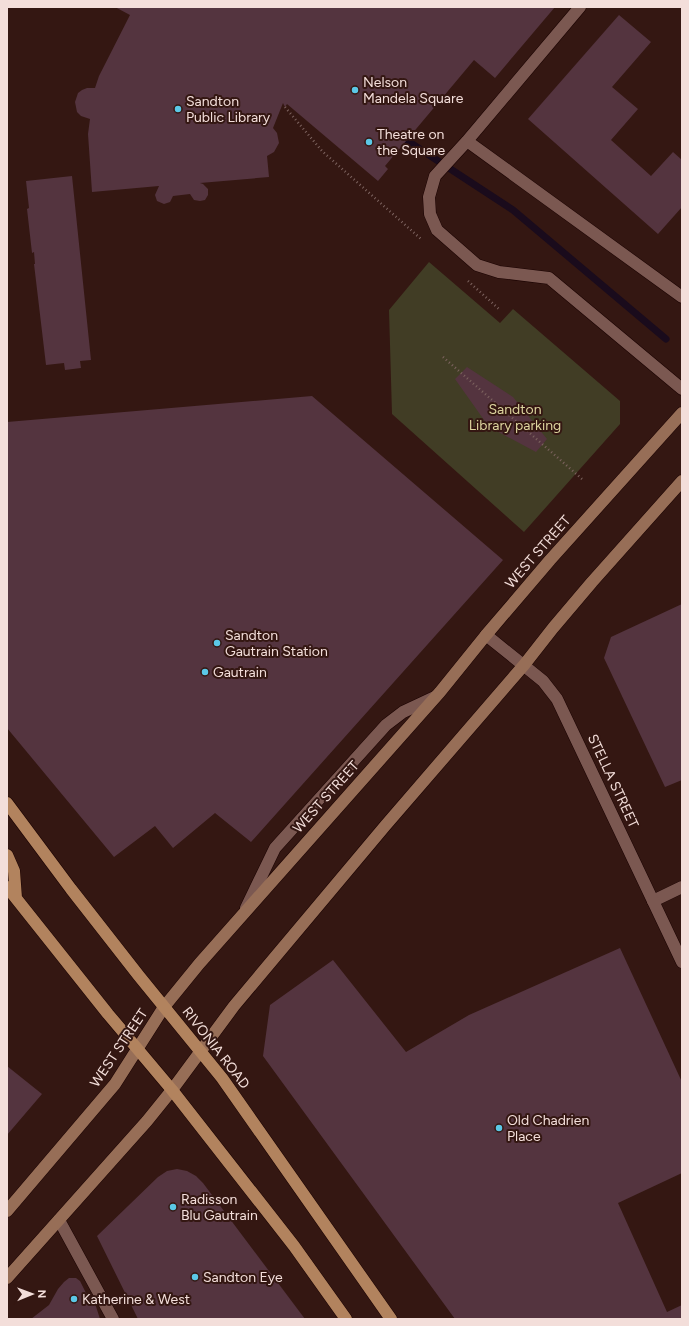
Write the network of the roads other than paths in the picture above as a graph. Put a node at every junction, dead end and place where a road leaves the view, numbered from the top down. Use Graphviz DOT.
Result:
graph roads {
  1 [pos="580,7"];
  2 [pos="467,141"];
  3 [pos="682,297"];
  4 [pos="682,389"];
  5 [pos="682,413"];
  6 [pos="682,481"];
  7 [pos="486,635"];
  8 [pos="524,665"];
  9 [pos="435,697"];
  10 [pos="7,803"];
  11 [pos="7,855"];
  12 [pos="7,887"];
  13 [pos="682,887"];
  14 [pos="16,898"];
  15 [pos="653,901"];
  16 [pos="245,911"];
  17 [pos="682,962"];
  18 [pos="164,1007"];
  19 [pos="137,1048"];
  20 [pos="200,1051"];
  21 [pos="172,1090"];
  22 [pos="7,1211"];
  23 [pos="59,1220"];
  24 [pos="7,1278"];
  25 [pos="113,1319"];
  26 [pos="346,1319"];
  27 [pos="391,1319"];
  1 -- 2 [label="street"];
  2 -- 3 [label="street"];
  2 -- 4 [label="street"];
  5 -- 7 [label="street, WEST STREET"];
  6 -- 8 [label="street"];
  7 -- 8 [label="street, STELLA STREET"];
  7 -- 9 [label="street, WEST STREET"];
  8 -- 15 [label="street, STELLA STREET"];
  8 -- 20 [label="street"];
  9 -- 16 [label="street, WEST STREET"];
  9 -- 16 [label="street"];
  10 -- 18 [label="main road, RIVONIA ROAD"];
  11 -- 14 [label="main road"];
  12 -- 14 [label="main road"];
  13 -- 15 [label="street"];
  14 -- 19 [label="main road"];
  15 -- 17 [label="street, STELLA STREET"];
  16 -- 18 [label="street, WEST STREET"];
  18 -- 19 [label="street, WEST STREET"];
  18 -- 20 [label="main road, RIVONIA ROAD"];
  19 -- 21 [label="main road"];
  19 -- 22 [label="street, WEST STREET"];
  20 -- 21 [label="street"];
  20 -- 27 [label="main road, RIVONIA ROAD"];
  21 -- 23 [label="street"];
  21 -- 26 [label="main road"];
  23 -- 24 [label="street"];
  23 -- 25 [label="street"];
}
